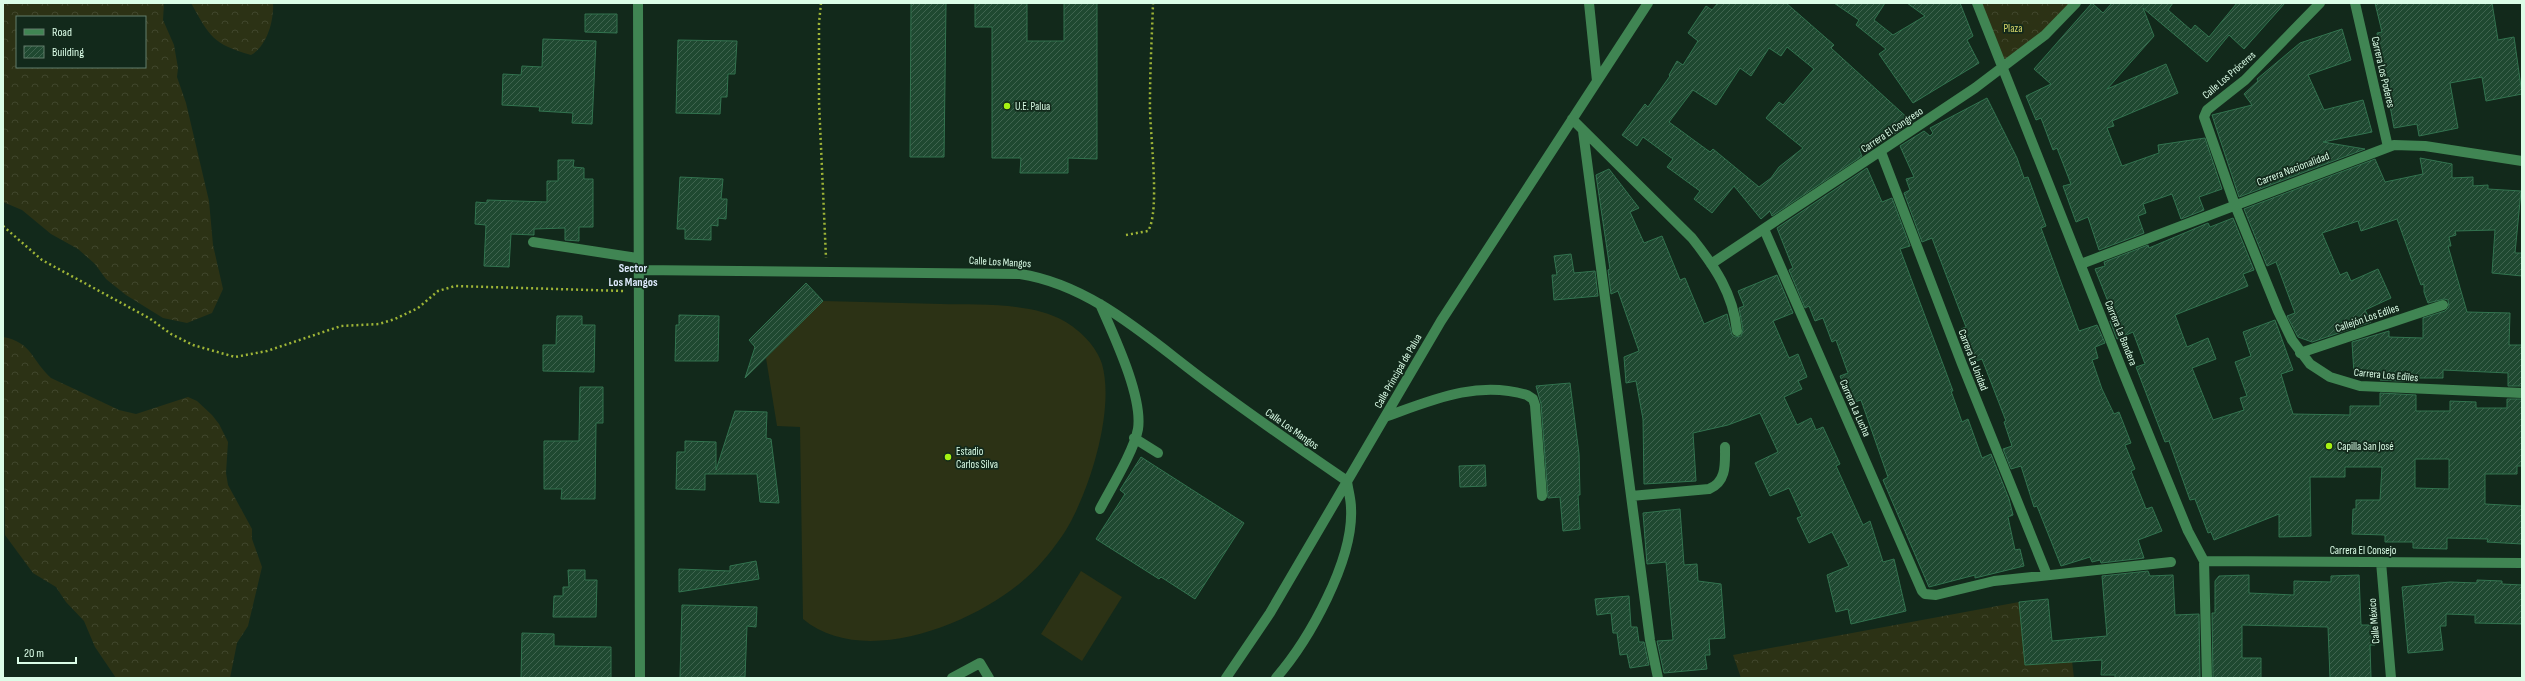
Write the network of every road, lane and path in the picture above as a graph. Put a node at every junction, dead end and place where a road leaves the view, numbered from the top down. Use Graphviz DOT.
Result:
graph roads {
  1 [pos="638,3"];
  2 [pos="821,3"];
  3 [pos="1153,3"];
  4 [pos="1589,3"];
  5 [pos="1648,3"];
  6 [pos="1977,3"];
  7 [pos="2076,3"];
  8 [pos="2320,3"];
  9 [pos="2355,3"];
  10 [pos="2003,68"];
  11 [pos="1597,80"];
  12 [pos="1572,119"];
  13 [pos="1583,131"];
  14 [pos="2388,147"];
  15 [pos="1881,152"];
  16 [pos="2522,161"];
  17 [pos="2235,205"];
  18 [pos="3,226"];
  19 [pos="1764,229"];
  20 [pos="1126,235"];
  21 [pos="533,242"];
  22 [pos="638,258"];
  23 [pos="1711,264"];
  24 [pos="2081,264"];
  25 [pos="638,270"];
  26 [pos="826,271"];
  27 [pos="638,292"];
  28 [pos="1100,304"];
  29 [pos="2443,305"];
  30 [pos="1737,330"];
  31 [pos="2300,353"];
  32 [pos="2522,393"];
  33 [pos="1385,417"];
  34 [pos="1134,438"];
  35 [pos="1725,447"];
  36 [pos="1158,453"];
  37 [pos="1347,481"];
  38 [pos="1542,496"];
  39 [pos="1631,496"];
  40 [pos="1100,509"];
  41 [pos="2170,562"];
  42 [pos="2204,562"];
  43 [pos="2381,562"];
  44 [pos="2522,563"];
  45 [pos="2047,575"];
  46 [pos="640,678"];
  47 [pos="952,678"];
  48 [pos="989,678"];
  49 [pos="1226,678"];
  50 [pos="1276,678"];
  51 [pos="1658,678"];
  52 [pos="2207,678"];
  53 [pos="2391,678"];
  1 -- 22 [label="street"];
  2 -- 26 [label="path"];
  3 -- 20 [label="path"];
  4 -- 11 [label="street"];
  5 -- 11 [label="street, Calle Principal de Palua"];
  6 -- 10 [label="street, Carrera La Bandera"];
  7 -- 10 [label="street, Carrera El Congreso"];
  8 -- 17 [label="street, Calle Los Próceres"];
  9 -- 14 [label="street, Carrera Los Poderes"];
  10 -- 15 [label="street, Carrera El Congreso"];
  10 -- 24 [label="street, Carrera La Bandera"];
  11 -- 12 [label="street, Calle Principal de Palua"];
  12 -- 13 [label="street"];
  12 -- 33 [label="street, Calle Principal de Palua"];
  13 -- 23 [label="street"];
  13 -- 39 [label="street"];
  14 -- 16 [label="street, Carrera Nacionalidad"];
  14 -- 17 [label="street, Carrera Nacionalidad"];
  15 -- 19 [label="street, Carrera El Congreso"];
  15 -- 45 [label="street, Carrera La Unidad"];
  17 -- 24 [label="street, Carrera Nacionalidad"];
  17 -- 31 [label="street, Carrera Los Ediles"];
  18 -- 27 [label="path"];
  19 -- 23 [label="street, Carrera El Congreso"];
  19 -- 45 [label="street, Carrera La Lucha"];
  21 -- 22 [label="street"];
  22 -- 25 [label="street"];
  23 -- 30 [label="street"];
  24 -- 42 [label="street, Carrera La Bandera"];
  25 -- 26 [label="street, Calle Los Mangos"];
  25 -- 27 [label="street"];
  26 -- 28 [label="street, Calle Los Mangos"];
  27 -- 46 [label="street"];
  28 -- 34 [label="street"];
  28 -- 37 [label="street, Calle Los Mangos"];
  29 -- 31 [label="street, Callejón Los Ediles"];
  31 -- 32 [label="street, Carrera Los Ediles"];
  33 -- 37 [label="street, Calle Principal de Palua"];
  33 -- 38 [label="street"];
  34 -- 36 [label="street"];
  34 -- 40 [label="street"];
  35 -- 39 [label="street"];
  37 -- 49 [label="street, Calle Principal de Palua"];
  37 -- 50 [label="street"];
  39 -- 51 [label="street"];
  41 -- 45 [label="street"];
  42 -- 43 [label="street, Carrera El Consejo"];
  42 -- 52 [label="street, Carrera La Bandera"];
  43 -- 44 [label="street, Carrera El Consejo"];
  43 -- 53 [label="street, Calle México"];
  47 -- 48 [label="street"];
}
